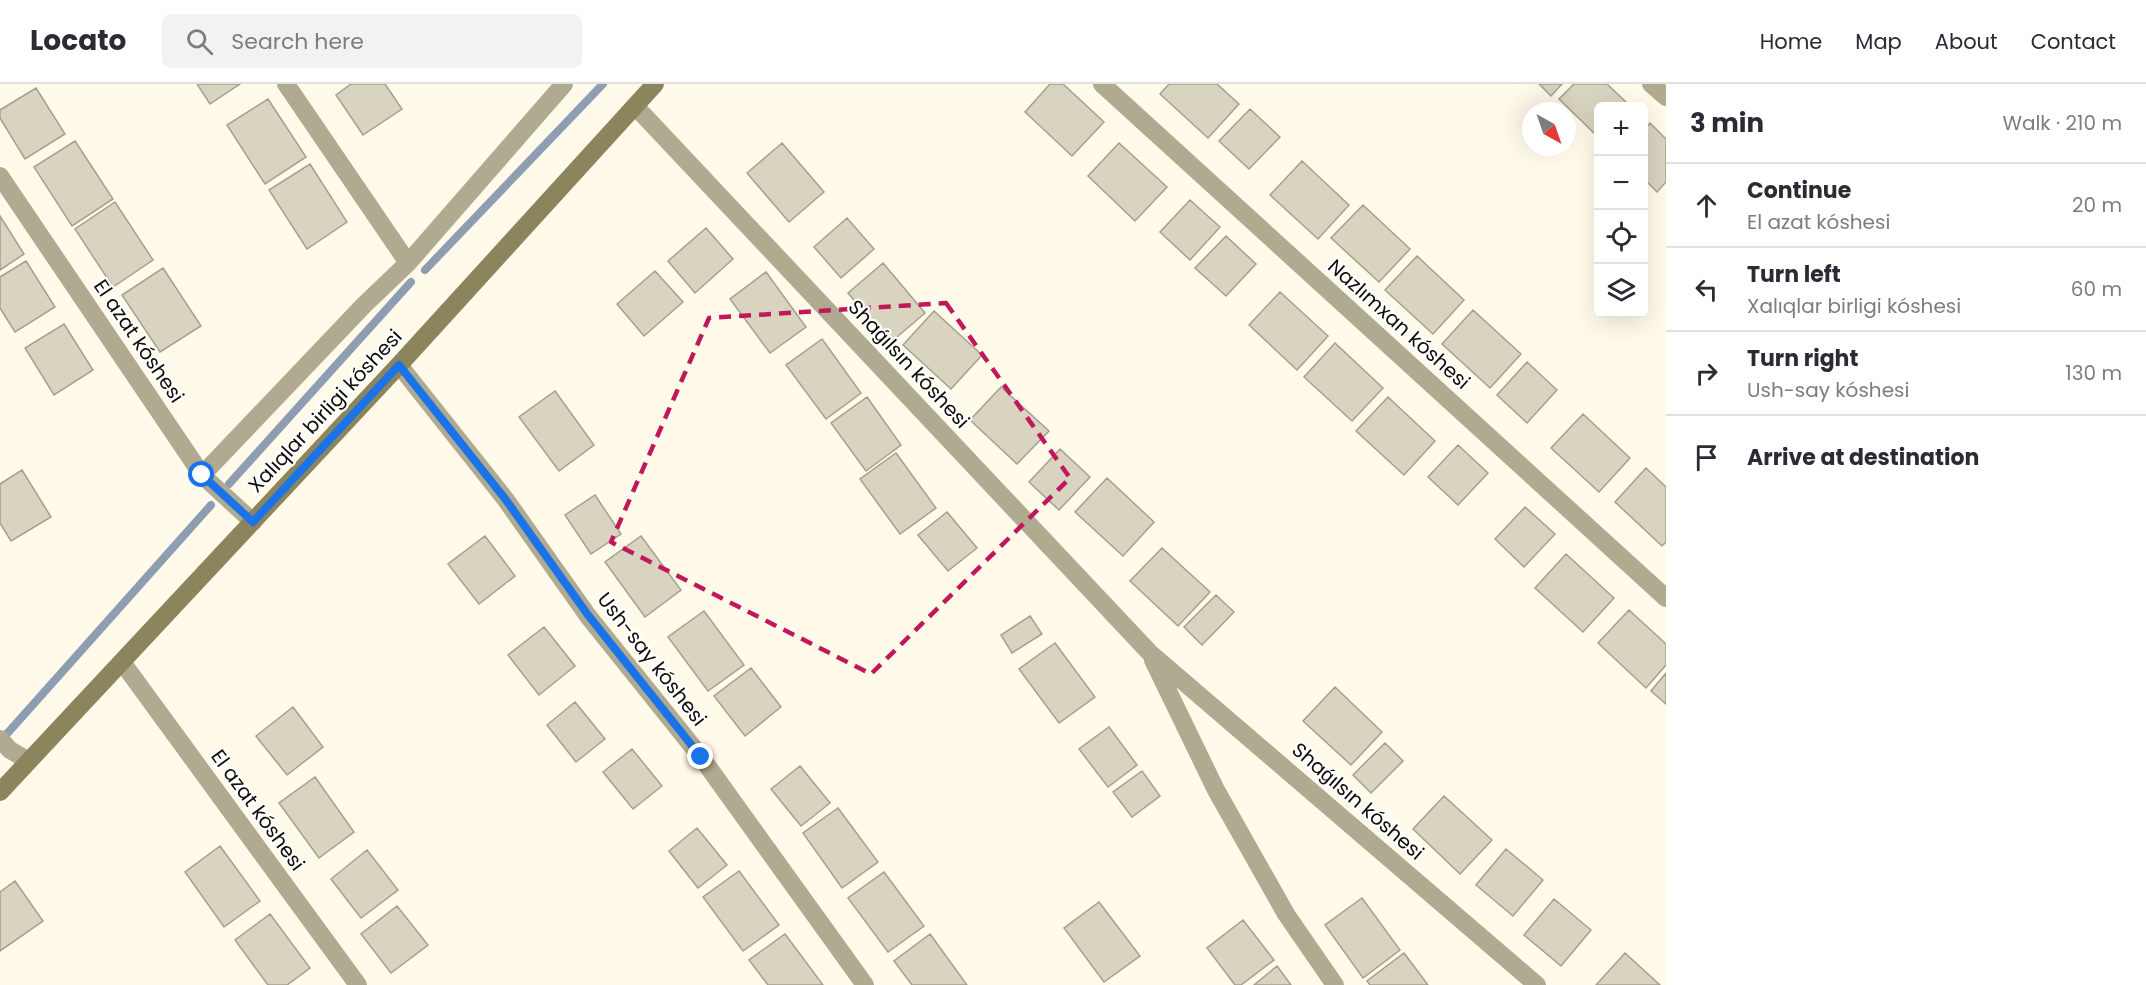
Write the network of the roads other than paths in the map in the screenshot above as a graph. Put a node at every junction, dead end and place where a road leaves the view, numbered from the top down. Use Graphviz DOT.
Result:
graph roads {
  1 [pos="286,84"];
  2 [pos="564,84"];
  3 [pos="656,84"];
  4 [pos="1102,84"];
  5 [pos="1652,84"];
  6 [pos="1666,97"];
  7 [pos="635,106"];
  8 [pos="0,176"];
  9 [pos="408,263"];
  10 [pos="399,365"];
  11 [pos="202,475"];
  12 [pos="253,522"];
  13 [pos="1666,598"];
  14 [pos="1150,653"];
  15 [pos="122,662"];
  16 [pos="0,739"];
  17 [pos="29,761"];
  18 [pos="0,792"];
  19 [pos="358,985"];
  20 [pos="865,985"];
  21 [pos="1335,985"];
  22 [pos="1537,985"];
  1 -- 9 [label="street"];
  2 -- 9 [label="street"];
  3 -- 7 [label="street, Xalıqlar birligi kóshesi"];
  4 -- 13 [label="street, Nazlımxan kóshesi"];
  5 -- 6 [label="street"];
  7 -- 10 [label="street, Xalıqlar birligi kóshesi"];
  7 -- 14 [label="street, Shaǵılsın kóshesi"];
  8 -- 11 [label="street, El azat kóshesi"];
  9 -- 11 [label="street"];
  10 -- 12 [label="street, Xalıqlar birligi kóshesi"];
  10 -- 20 [label="street, Ush-say kóshesi"];
  11 -- 12 [label="street, El azat kóshesi"];
  12 -- 15 [label="street, Xalıqlar birligi kóshesi"];
  14 -- 21 [label="street, Shaǵılsın kóshesi"];
  14 -- 22 [label="street, Shaǵılsın kóshesi"];
  15 -- 17 [label="street, Xalıqlar birligi kóshesi"];
  15 -- 19 [label="street, El azat kóshesi"];
  16 -- 17 [label="street"];
  17 -- 18 [label="street, Xalıqlar birligi kóshesi"];
}
